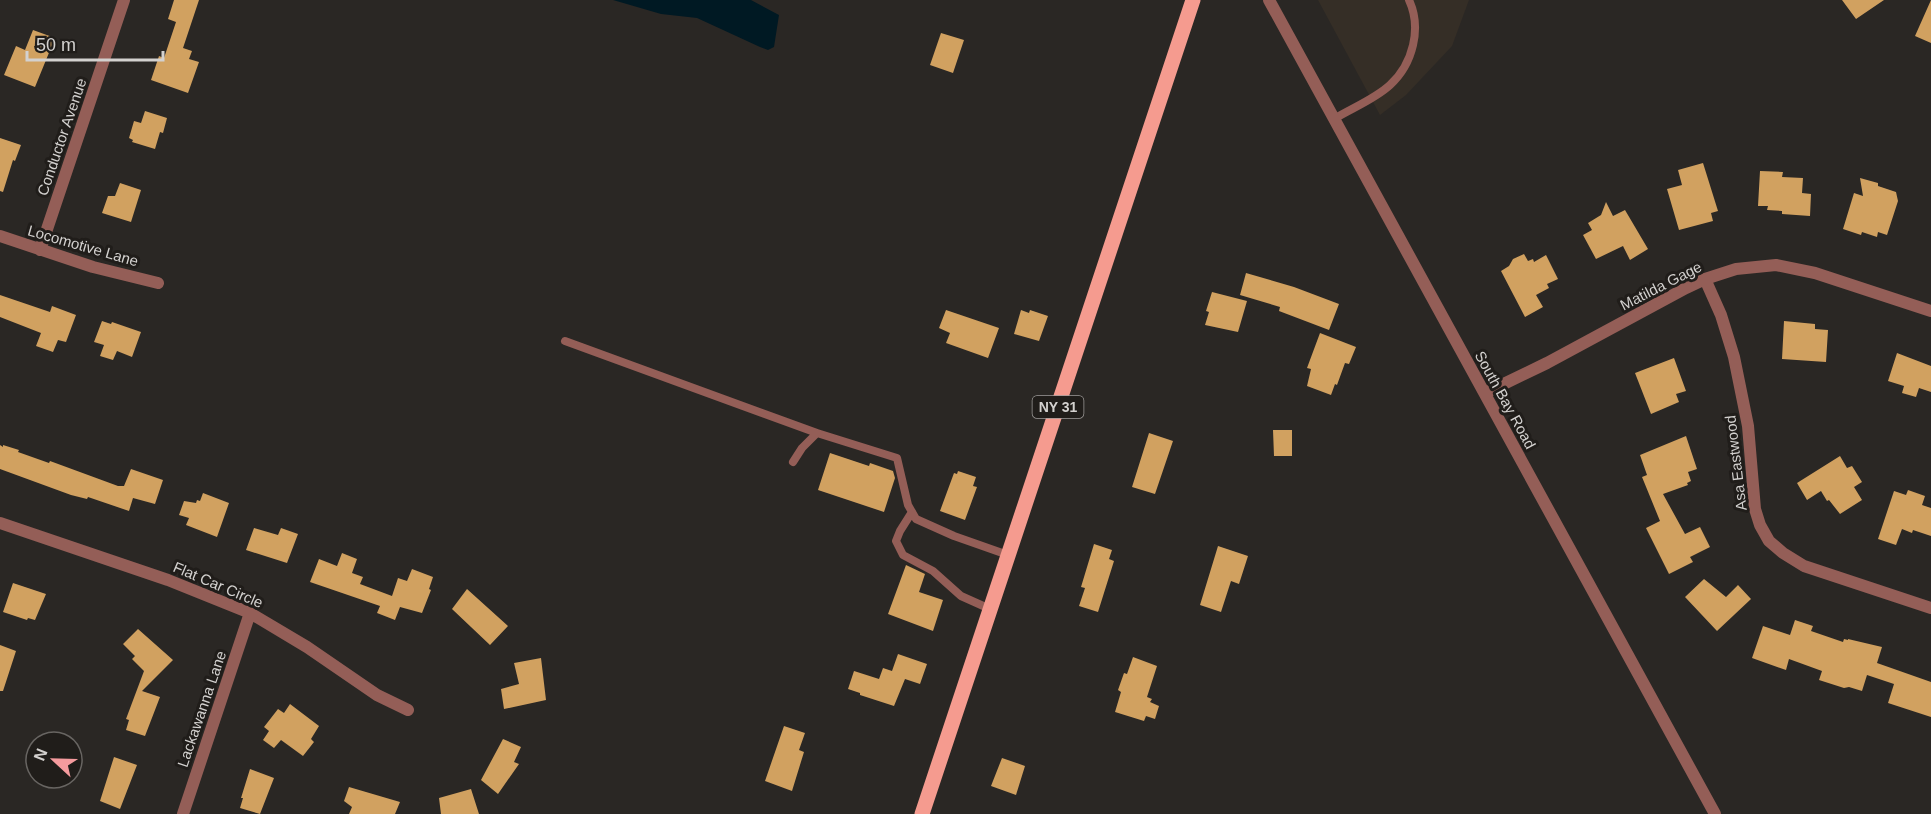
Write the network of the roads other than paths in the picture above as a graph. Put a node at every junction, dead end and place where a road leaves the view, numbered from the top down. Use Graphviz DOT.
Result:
graph roads {
  1 [pos="1193,0"];
  2 [pos="1269,0"];
  3 [pos="1409,0"];
  4 [pos="122,1"];
  5 [pos="1334,119"];
  6 [pos="0,236"];
  7 [pos="40,250"];
  8 [pos="1705,279"];
  9 [pos="158,283"];
  10 [pos="1931,311"];
  11 [pos="565,341"];
  12 [pos="1485,393"];
  13 [pos="817,433"];
  14 [pos="793,462"];
  15 [pos="912,512"];
  16 [pos="0,523"];
  17 [pos="1008,555"];
  18 [pos="990,609"];
  19 [pos="1931,609"];
  20 [pos="250,613"];
  21 [pos="408,710"];
  22 [pos="183,814"];
  23 [pos="922,814"];
  24 [pos="1715,814"];
  1 -- 17 [label="main road, NY 31"];
  2 -- 5 [label="street, South Bay Road"];
  3 -- 5 [label="lane"];
  4 -- 7 [label="street, Conductor Avenue"];
  5 -- 12 [label="street, South Bay Road"];
  6 -- 7 [label="street, Locomotive Lane"];
  7 -- 9 [label="street, Locomotive Lane"];
  8 -- 10 [label="street, Matilda Gage"];
  8 -- 12 [label="street, Matilda Gage"];
  8 -- 19 [label="street, Asa Eastwood"];
  11 -- 13 [label="lane"];
  12 -- 24 [label="street, South Bay Road"];
  13 -- 14 [label="lane"];
  13 -- 15 [label="lane"];
  15 -- 17 [label="lane"];
  15 -- 18 [label="lane"];
  16 -- 20 [label="street, Flat Car Circle"];
  17 -- 18 [label="main road, NY 31"];
  18 -- 23 [label="main road, NY 31"];
  20 -- 21 [label="street, Flat Car Circle"];
  20 -- 22 [label="street, Lackawanna Lane"];
}
